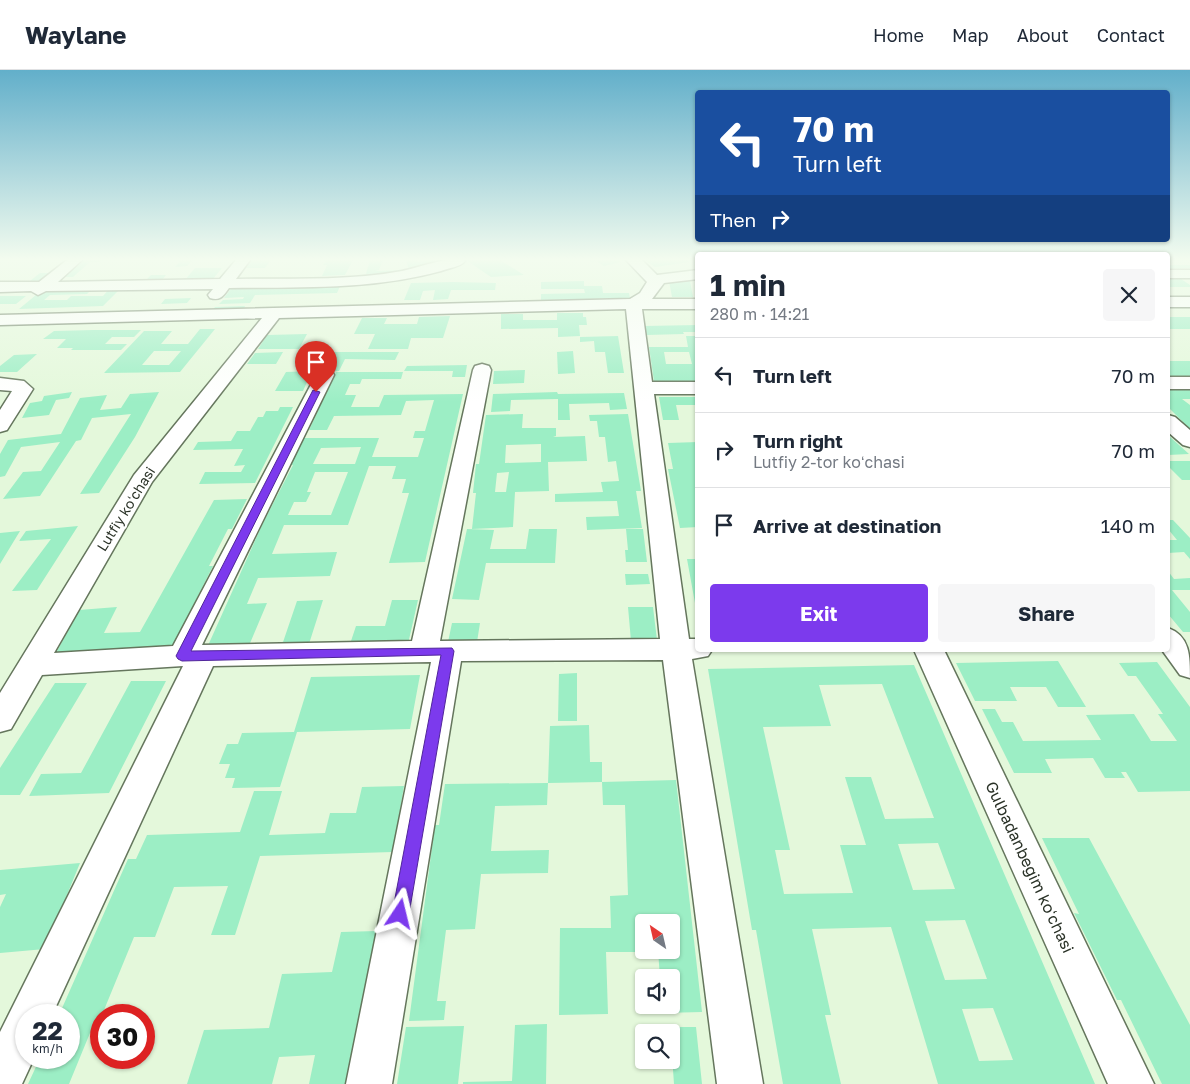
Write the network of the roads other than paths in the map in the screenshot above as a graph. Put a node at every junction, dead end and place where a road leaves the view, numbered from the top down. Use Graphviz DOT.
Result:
graph roads {
  1 [pos="22,307"];
  2 [pos="207,307"];
  3 [pos="341,307"];
  4 [pos="525,307"];
  5 [pos="634,307"];
  6 [pos="339,313"];
  7 [pos="1190,313"];
  8 [pos="274,314"];
  9 [pos="1170,314"];
  10 [pos="201,315"];
  11 [pos="4,325"];
  12 [pos="482,370"];
  13 [pos="325,375"];
  14 [pos="1170,383"];
  15 [pos="1190,383"];
  16 [pos="0,384"];
  17 [pos="644,388"];
  18 [pos="695,388"];
  19 [pos="1170,423"];
  20 [pos="0,426"];
  21 [pos="1190,441"];
  22 [pos="1174,642"];
  23 [pos="687,649"];
  24 [pos="436,651"];
  25 [pos="930,652"];
  26 [pos="193,656"];
  27 [pos="31,665"];
  28 [pos="1190,667"];
  29 [pos="0,720"];
  30 [pos="35,1004"];
  31 [pos="15,1049"];
  32 [pos="0,1083"];
  33 [pos="370,1084"];
  34 [pos="740,1084"];
  35 [pos="1131,1084"];
  1 -- 11 [label="street"];
  2 -- 10 [label="street"];
  3 -- 6 [label="street"];
  4 -- 6 [label="street"];
  5 -- 17 [label="street"];
  6 -- 8 [label="street"];
  7 -- 9 [label="street"];
  8 -- 10 [label="street"];
  8 -- 27 [label="street, Lutfiy koʻchasi"];
  10 -- 11 [label="street"];
  12 -- 24 [label="street"];
  13 -- 26 [label="street"];
  14 -- 15 [label="street"];
  16 -- 20 [label="street"];
  17 -- 18 [label="street"];
  17 -- 23 [label="street"];
  19 -- 21 [label="street"];
  22 -- 28 [label="street"];
  23 -- 24 [label="street"];
  23 -- 34 [label="street"];
  24 -- 26 [label="street"];
  24 -- 33 [label="street"];
  25 -- 35 [label="street, Gulbadanbegim koʻchasi"];
  26 -- 27 [label="street"];
  26 -- 30 [label="street"];
  27 -- 29 [label="street, Lutfiy koʻchasi"];
  31 -- 32 [label="street"];
}
